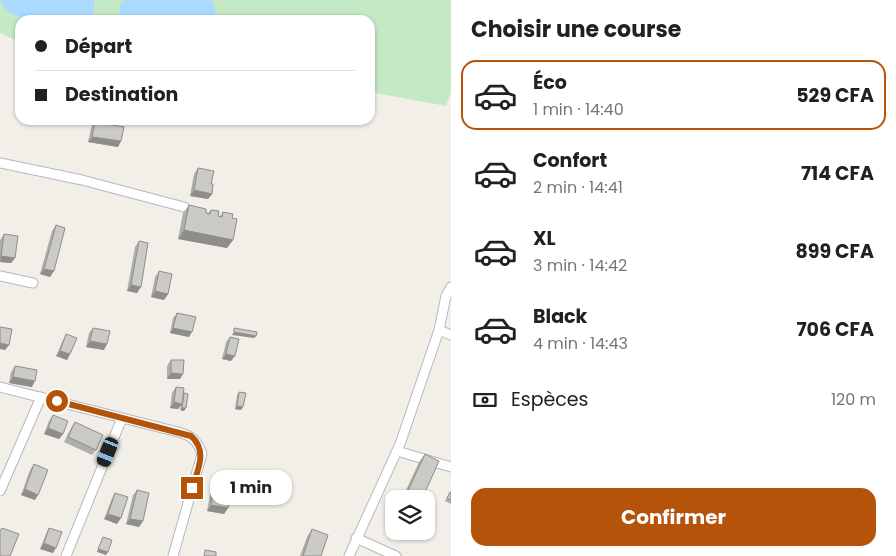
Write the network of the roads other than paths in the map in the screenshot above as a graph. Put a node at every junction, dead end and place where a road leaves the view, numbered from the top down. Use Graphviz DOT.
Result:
graph roads {
  1 [pos="0,163"];
  2 [pos="184,207"];
  3 [pos="0,276"];
  4 [pos="33,283"];
  5 [pos="451,287"];
  6 [pos="439,330"];
  7 [pos="451,335"];
  8 [pos="0,387"];
  9 [pos="41,397"];
  10 [pos="122,418"];
  11 [pos="397,451"];
  12 [pos="451,467"];
  13 [pos="0,491"];
  14 [pos="356,538"];
  15 [pos="66,556"];
  16 [pos="173,556"];
  17 [pos="349,556"];
  18 [pos="396,556"];
  1 -- 2 [label="street"];
  3 -- 4 [label="street"];
  5 -- 6 [label="street"];
  6 -- 7 [label="street"];
  6 -- 11 [label="street"];
  8 -- 9 [label="street"];
  9 -- 10 [label="street"];
  9 -- 13 [label="street"];
  10 -- 15 [label="street"];
  10 -- 16 [label="street"];
  11 -- 12 [label="street"];
  11 -- 14 [label="street"];
  14 -- 17 [label="street"];
  14 -- 18 [label="street"];
}
